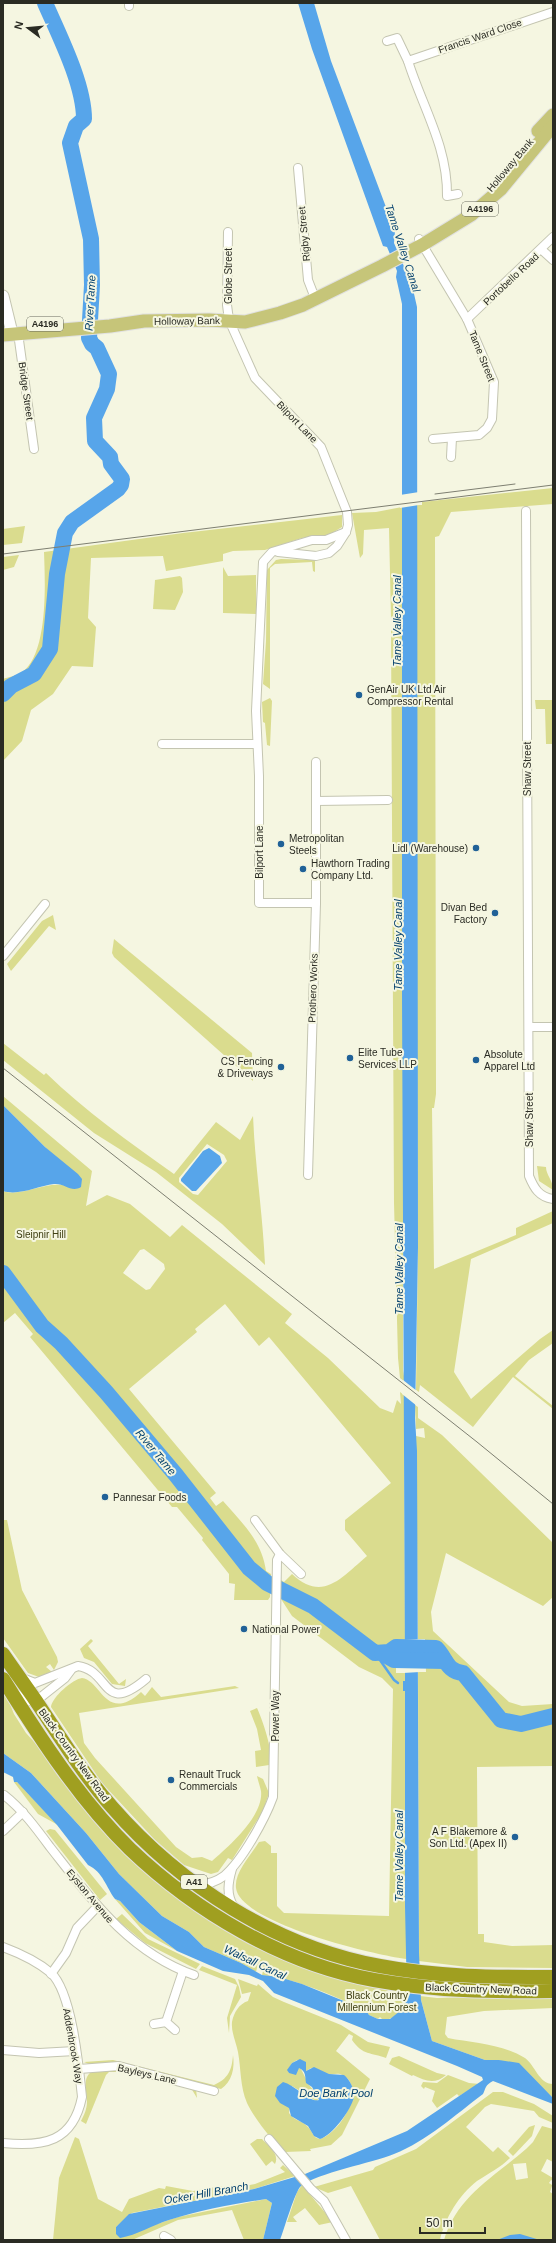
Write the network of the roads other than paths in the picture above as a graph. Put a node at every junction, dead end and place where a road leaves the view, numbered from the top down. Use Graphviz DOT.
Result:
graph roads {
  1 [pos="553,12"];
  2 [pos="387,41"];
  3 [pos="408,61"];
  4 [pos="553,115"];
  5 [pos="553,126"];
  6 [pos="298,168"];
  7 [pos="458,194"];
  8 [pos="228,232"];
  9 [pos="553,238"];
  10 [pos="421,242"];
  11 [pos="542,250"];
  12 [pos="553,260"];
  13 [pos="314,295"];
  14 [pos="3,296"];
  15 [pos="467,319"];
  16 [pos="229,320"];
  17 [pos="9,331"];
  18 [pos="492,419"];
  19 [pos="500,421"];
  20 [pos="452,438"];
  21 [pos="432,439"];
  22 [pos="34,450"];
  23 [pos="451,457"];
  24 [pos="526,511"];
  25 [pos="346,532"];
  26 [pos="272,552"];
  27 [pos="162,744"];
  28 [pos="257,744"];
  29 [pos="316,762"];
  30 [pos="388,800"];
  31 [pos="316,801"];
  32 [pos="45,904"];
  33 [pos="316,904"];
  34 [pos="3,956"];
  35 [pos="528,1027"];
  36 [pos="553,1027"];
  37 [pos="308,1174"];
  38 [pos="553,1199"];
  39 [pos="255,1520"];
  40 [pos="280,1554"];
  41 [pos="301,1574"];
  42 [pos="3,1654"];
  43 [pos="71,1670"];
  44 [pos="19,1677"];
  45 [pos="4,1680"];
  46 [pos="146,1680"];
  47 [pos="51,1690"];
  48 [pos="36,1701"];
  49 [pos="44,1714"];
  50 [pos="4,1795"];
  51 [pos="23,1812"];
  52 [pos="3,1831"];
  53 [pos="232,1868"];
  54 [pos="198,1885"];
  55 [pos="97,1907"];
  56 [pos="236,1911"];
  57 [pos="3,1947"];
  58 [pos="183,1972"];
  59 [pos="51,1974"];
  60 [pos="194,1975"];
  61 [pos="553,1977"];
  62 [pos="553,1991"];
  63 [pos="166,2022"];
  64 [pos="154,2024"];
  65 [pos="175,2030"];
  66 [pos="3,2050"];
  67 [pos="75,2051"];
  68 [pos="79,2069"];
  69 [pos="214,2091"];
  70 [pos="269,2139"];
  71 [pos="3,2143"];
  72 [pos="346,2240"];
  1 -- 3 [label="street, Francis Ward Close"];
  2 -- 3 [label="street"];
  3 -- 7 [label="street"];
  4 -- 10 [label="main road, Holloway Bank / A4196"];
  5 -- 10 [label="main road, Holloway Bank / A4196"];
  6 -- 13 [label="street, Rigby Street"];
  8 -- 16 [label="street, Globe Street"];
  9 -- 11 [label="street, Portobello Road"];
  10 -- 13 [label="main road, Holloway Bank / A4196"];
  10 -- 15 [label="street, Tame Street"];
  11 -- 12 [label="street"];
  11 -- 15 [label="street, Portobello Road"];
  13 -- 16 [label="main road, Holloway Bank / A4196"];
  14 -- 17 [label="street"];
  15 -- 18 [label="street, Tame Street"];
  16 -- 17 [label="main road, Holloway Bank / A4196"];
  16 -- 25 [label="street, Bilport Lane"];
  17 -- 22 [label="street, Bridge Street"];
  18 -- 19 [label="street"];
  18 -- 20 [label="street"];
  20 -- 21 [label="street"];
  20 -- 23 [label="street"];
  24 -- 35 [label="street, Shaw Street"];
  25 -- 26 [label="street"];
  25 -- 26 [label="street"];
  26 -- 28 [label="street, Bilport Lane"];
  27 -- 28 [label="street"];
  28 -- 33 [label="street, Bilport Lane"];
  29 -- 31 [label="street, Prothero Works"];
  30 -- 31 [label="street"];
  31 -- 33 [label="street, Prothero Works"];
  32 -- 34 [label="street"];
  33 -- 37 [label="street, Prothero Works"];
  35 -- 36 [label="street"];
  35 -- 38 [label="street, Shaw Street"];
  39 -- 40 [label="street"];
  40 -- 41 [label="street"];
  40 -- 53 [label="street, Power Way"];
  42 -- 44 [label="highway, Black Country New Road / A41"];
  43 -- 44 [label="street"];
  43 -- 46 [label="street"];
  43 -- 47 [label="street"];
  44 -- 48 [label="highway, Black Country New Road / A41"];
  45 -- 48 [label="street"];
  45 -- 62 [label="highway, Black Country New Road / A41"];
  47 -- 48 [label="street"];
  47 -- 49 [label="street"];
  48 -- 49 [label="highway, Black Country New Road / A41"];
  49 -- 54 [label="highway, Black Country New Road / A41"];
  50 -- 51 [label="street, Eyston Avenue"];
  51 -- 52 [label="street"];
  51 -- 55 [label="street, Eyston Avenue"];
  53 -- 54 [label="street, Power Way"];
  53 -- 56 [label="street, Power Way"];
  54 -- 56 [label="highway, Black Country New Road / A41"];
  55 -- 58 [label="street, Eyston Avenue"];
  55 -- 59 [label="street"];
  56 -- 61 [label="highway, Black Country New Road / A41"];
  57 -- 59 [label="street, Addenbrook Way"];
  58 -- 60 [label="street, Eyston Avenue"];
  58 -- 63 [label="street"];
  59 -- 67 [label="street, Addenbrook Way"];
  63 -- 64 [label="street"];
  63 -- 65 [label="street"];
  66 -- 67 [label="street"];
  67 -- 68 [label="street, Addenbrook Way"];
  68 -- 69 [label="street, Bayleys Lane"];
  68 -- 71 [label="street, Addenbrook Way"];
  70 -- 72 [label="street"];
}
